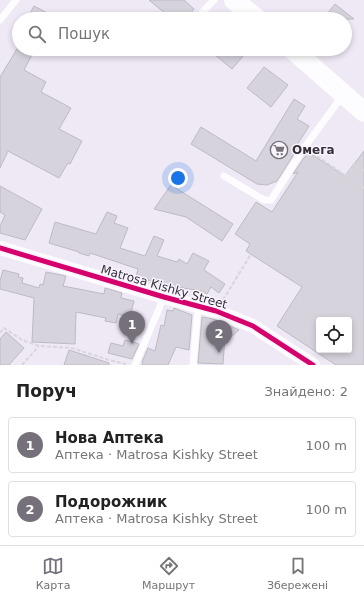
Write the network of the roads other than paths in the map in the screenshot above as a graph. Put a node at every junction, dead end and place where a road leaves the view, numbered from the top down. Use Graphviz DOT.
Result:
graph roads {
  1 [pos="16,0"];
  2 [pos="214,0"];
  3 [pos="234,0"];
  4 [pos="203,12"];
  5 [pos="249,12"];
  6 [pos="0,20"];
  7 [pos="300,56"];
  8 [pos="343,94"];
  9 [pos="364,112"];
  10 [pos="224,176"];
  11 [pos="0,248"];
  12 [pos="164,297"];
  13 [pos="198,306"];
  14 [pos="135,365"];
  15 [pos="193,365"];
  16 [pos="313,365"];
  1 -- 6 [label="lane"];
  2 -- 4 [label="lane"];
  3 -- 5 [label="main road"];
  7 -- 8 [label="main road"];
  8 -- 9 [label="main road"];
  8 -- 10 [label="lane"];
  11 -- 12 [label="street, Matrosa Kishky Street"];
  12 -- 13 [label="street, Matrosa Kishky Street"];
  12 -- 14 [label="lane"];
  13 -- 15 [label="lane"];
  13 -- 16 [label="street, Matrosa Kishky Street"];
}
